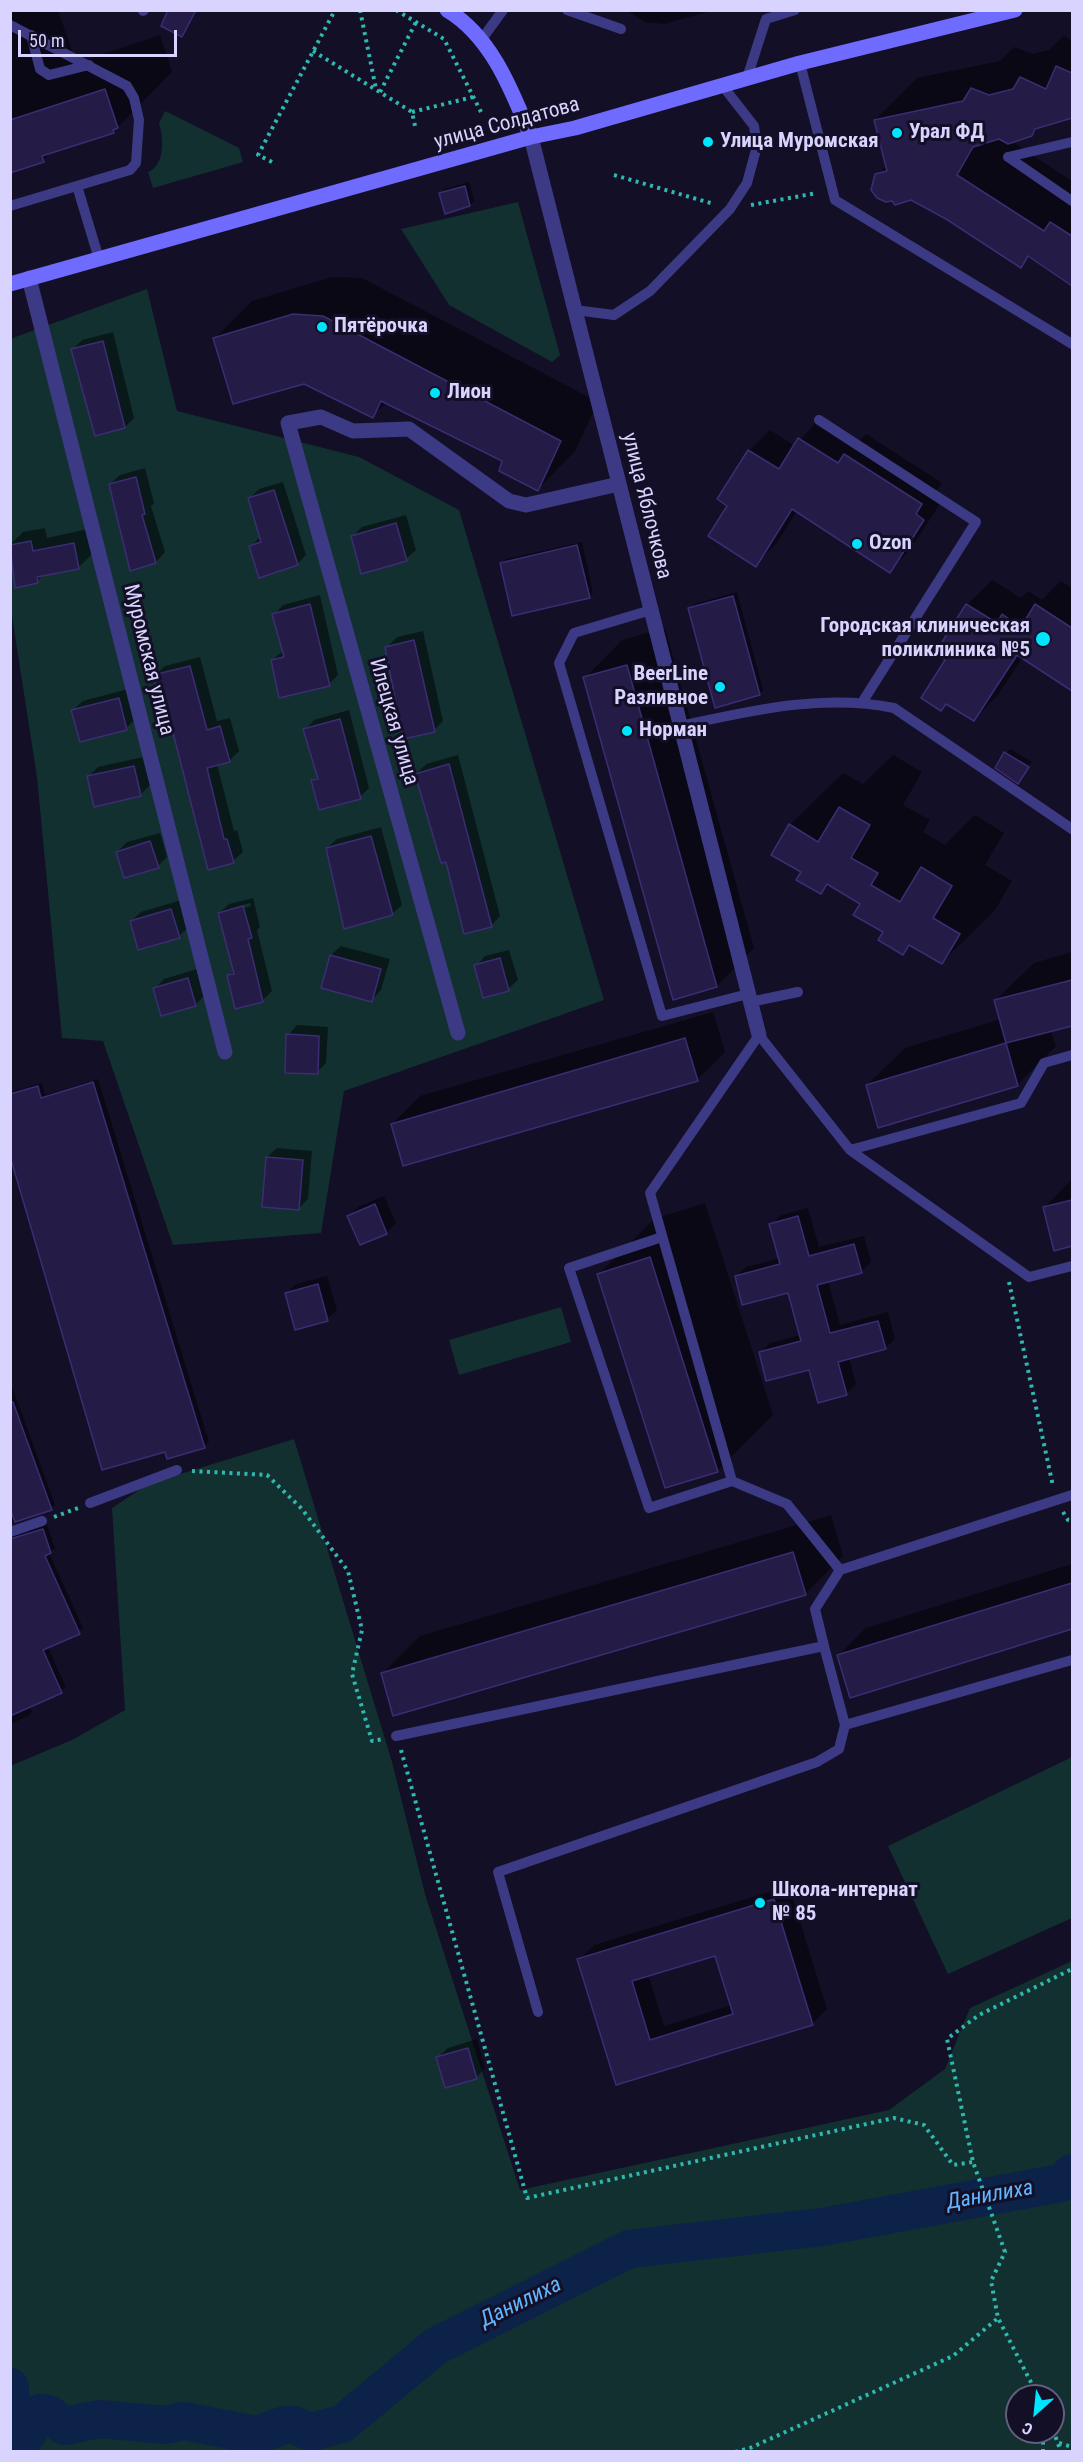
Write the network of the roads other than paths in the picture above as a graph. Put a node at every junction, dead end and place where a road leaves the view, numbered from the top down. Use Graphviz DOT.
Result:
graph roads {
  1 [pos="447,10"];
  2 [pos="503,10"];
  3 [pos="567,10"];
  4 [pos="795,10"];
  5 [pos="1015,10"];
  6 [pos="10,25"];
  7 [pos="621,28"];
  8 [pos="31,35"];
  9 [pos="482,39"];
  10 [pos="800,63"];
  11 [pos="89,64"];
  12 [pos="747,78"];
  13 [pos="722,85"];
  14 [pos="531,137"];
  15 [pos="1072,142"];
  16 [pos="77,186"];
  17 [pos="1072,201"];
  18 [pos="10,206"];
  19 [pos="99,259"];
  20 [pos="29,278"];
  21 [pos="10,284"];
  22 [pos="575,310"];
  23 [pos="1072,344"];
  24 [pos="819,420"];
  25 [pos="619,484"];
  26 [pos="651,610"];
  27 [pos="862,701"];
  28 [pos="680,726"];
  29 [pos="1072,829"];
  30 [pos="798,992"];
  31 [pos="749,998"];
  32 [pos="458,1033"];
  33 [pos="759,1035"];
  34 [pos="225,1052"];
  35 [pos="1072,1055"];
  36 [pos="850,1150"];
  37 [pos="662,1237"];
  38 [pos="1072,1266"];
  39 [pos="177,1470"];
  40 [pos="732,1481"];
  41 [pos="1072,1495"];
  42 [pos="90,1503"];
  43 [pos="42,1521"];
  44 [pos="10,1532"];
  45 [pos="840,1570"];
  46 [pos="824,1646"];
  47 [pos="1072,1660"];
  48 [pos="845,1725"];
  49 [pos="396,1736"];
  50 [pos="538,2012"];
  1 -- 9 [label="main road, улица Яблочкова"];
  2 -- 9 [label="lane"];
  3 -- 7 [label="lane"];
  4 -- 12 [label="lane"];
  5 -- 10 [label="main road, улица Солдатова"];
  6 -- 8 [label="lane"];
  8 -- 11 [label="lane"];
  8 -- 11 [label="lane"];
  9 -- 14 [label="main road, улица Яблочкова"];
  10 -- 12 [label="main road, улица Солдатова"];
  10 -- 23 [label="lane"];
  11 -- 16 [label="lane"];
  12 -- 13 [label="main road, улица Солдатова"];
  13 -- 14 [label="main road, улица Солдатова"];
  13 -- 22 [label="lane"];
  14 -- 19 [label="main road, улица Солдатова"];
  14 -- 22 [label="street, улица Яблочкова"];
  15 -- 17 [label="lane"];
  16 -- 18 [label="lane"];
  16 -- 19 [label="lane"];
  19 -- 20 [label="main road, улица Солдатова"];
  20 -- 21 [label="main road, улица Солдатова"];
  20 -- 34 [label="street, Муромская улица"];
  22 -- 25 [label="street, улица Яблочкова"];
  24 -- 27 [label="lane"];
  25 -- 26 [label="street, улица Яблочкова"];
  25 -- 32 [label="street, Илецкая улица"];
  26 -- 28 [label="street, улица Яблочкова"];
  26 -- 31 [label="lane"];
  27 -- 28 [label="lane"];
  27 -- 29 [label="lane"];
  28 -- 31 [label="street, улица Яблочкова"];
  30 -- 31 [label="lane"];
  31 -- 33 [label="street, улица Яблочкова"];
  33 -- 36 [label="lane"];
  33 -- 37 [label="lane"];
  35 -- 36 [label="lane"];
  36 -- 38 [label="lane"];
  37 -- 40 [label="lane"];
  37 -- 40 [label="lane"];
  39 -- 42 [label="lane"];
  40 -- 45 [label="lane"];
  41 -- 45 [label="lane"];
  43 -- 44 [label="lane"];
  45 -- 46 [label="lane"];
  46 -- 48 [label="lane"];
  46 -- 49 [label="lane"];
  47 -- 48 [label="lane"];
  48 -- 50 [label="lane"];
}
